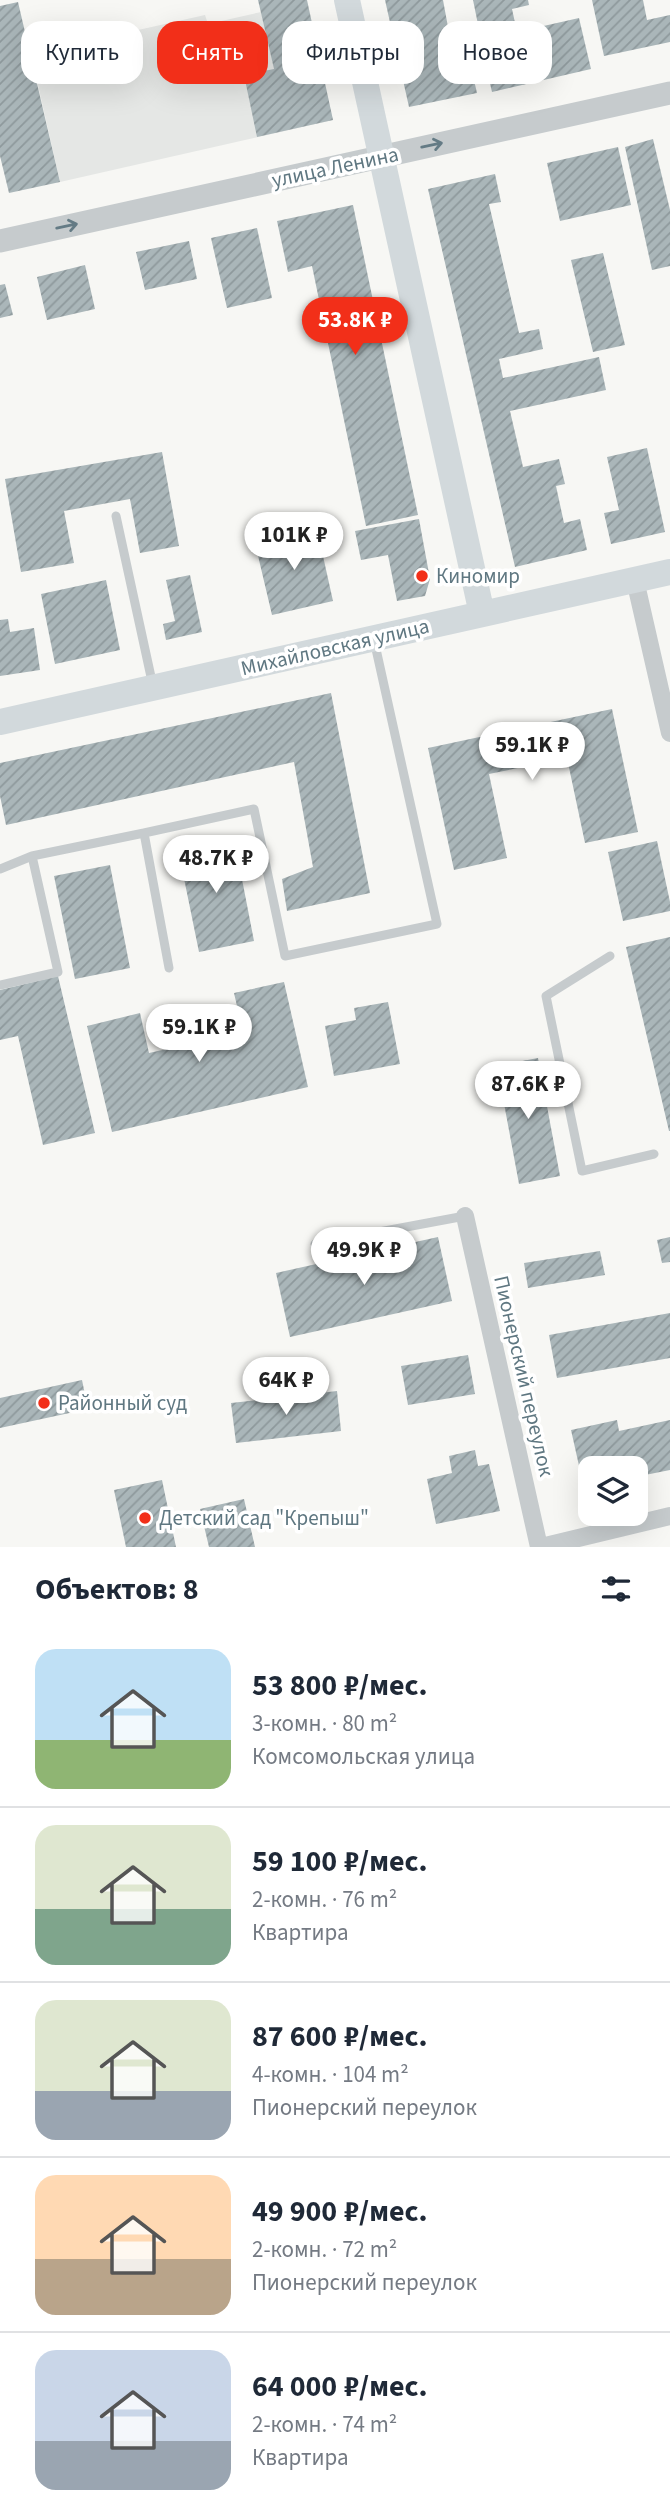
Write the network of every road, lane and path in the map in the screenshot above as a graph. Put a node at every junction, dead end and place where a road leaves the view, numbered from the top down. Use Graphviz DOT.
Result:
graph roads {
  1 [pos="346,0"];
  2 [pos="670,93"];
  3 [pos="382,156"];
  4 [pos="0,241"];
  5 [pos="116,516"];
  6 [pos="670,572"];
  7 [pos="635,580"];
  8 [pos="482,614"];
  9 [pos="374,639"];
  10 [pos="154,688"];
  11 [pos="0,722"];
  12 [pos="670,733"];
  13 [pos="144,833"];
  14 [pos="32,856"];
  15 [pos="0,869"];
  16 [pos="610,956"];
  17 [pos="169,968"];
  18 [pos="0,985"];
  19 [pos="654,1154"];
  20 [pos="465,1216"];
  21 [pos="315,1244"];
  22 [pos="670,1516"];
  23 [pos="540,1547"];
  1 -- 3 [label="main road"];
  3 -- 2 [label="street, улица Ленина, one-way"];
  4 -- 3 [label="street, улица Ленина, one-way"];
  3 -- 8 [label="main road"];
  5 -- 10 [label="lane"];
  6 -- 7 [label="main road, Михайловская улица"];
  7 -- 8 [label="main road, Михайловская улица"];
  7 -- 12 [label="street"];
  8 -- 9 [label="main road, Михайловская улица"];
  9 -- 10 [label="main road, Михайловская улица"];
  9 -- 13 [label="lane"];
  10 -- 11 [label="main road, Михайловская улица"];
  13 -- 14 [label="lane"];
  13 -- 17 [label="lane"];
  14 -- 15 [label="lane"];
  14 -- 18 [label="lane"];
  16 -- 19 [label="lane"];
  20 -- 21 [label="lane"];
  20 -- 23 [label="street, Пионерский переулок"];
  22 -- 23 [label="street"];
}
